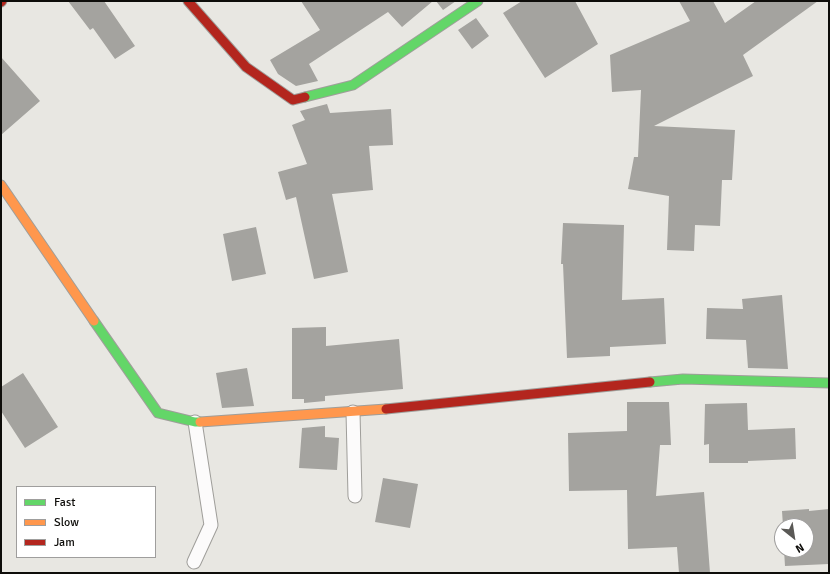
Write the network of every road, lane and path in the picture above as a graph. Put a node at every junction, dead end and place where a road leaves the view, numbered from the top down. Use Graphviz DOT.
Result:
graph roads {
  1 [pos="188,1"];
  2 [pos="478,1"];
  3 [pos="1,185"];
  4 [pos="829,383"];
  5 [pos="352,412"];
  6 [pos="194,422"];
  7 [pos="355,496"];
  8 [pos="194,562"];
  1 -- 2 [label="street"];
  3 -- 6 [label="street"];
  4 -- 5 [label="street"];
  5 -- 6 [label="street"];
  5 -- 7 [label="lane"];
  6 -- 8 [label="lane"];
}
